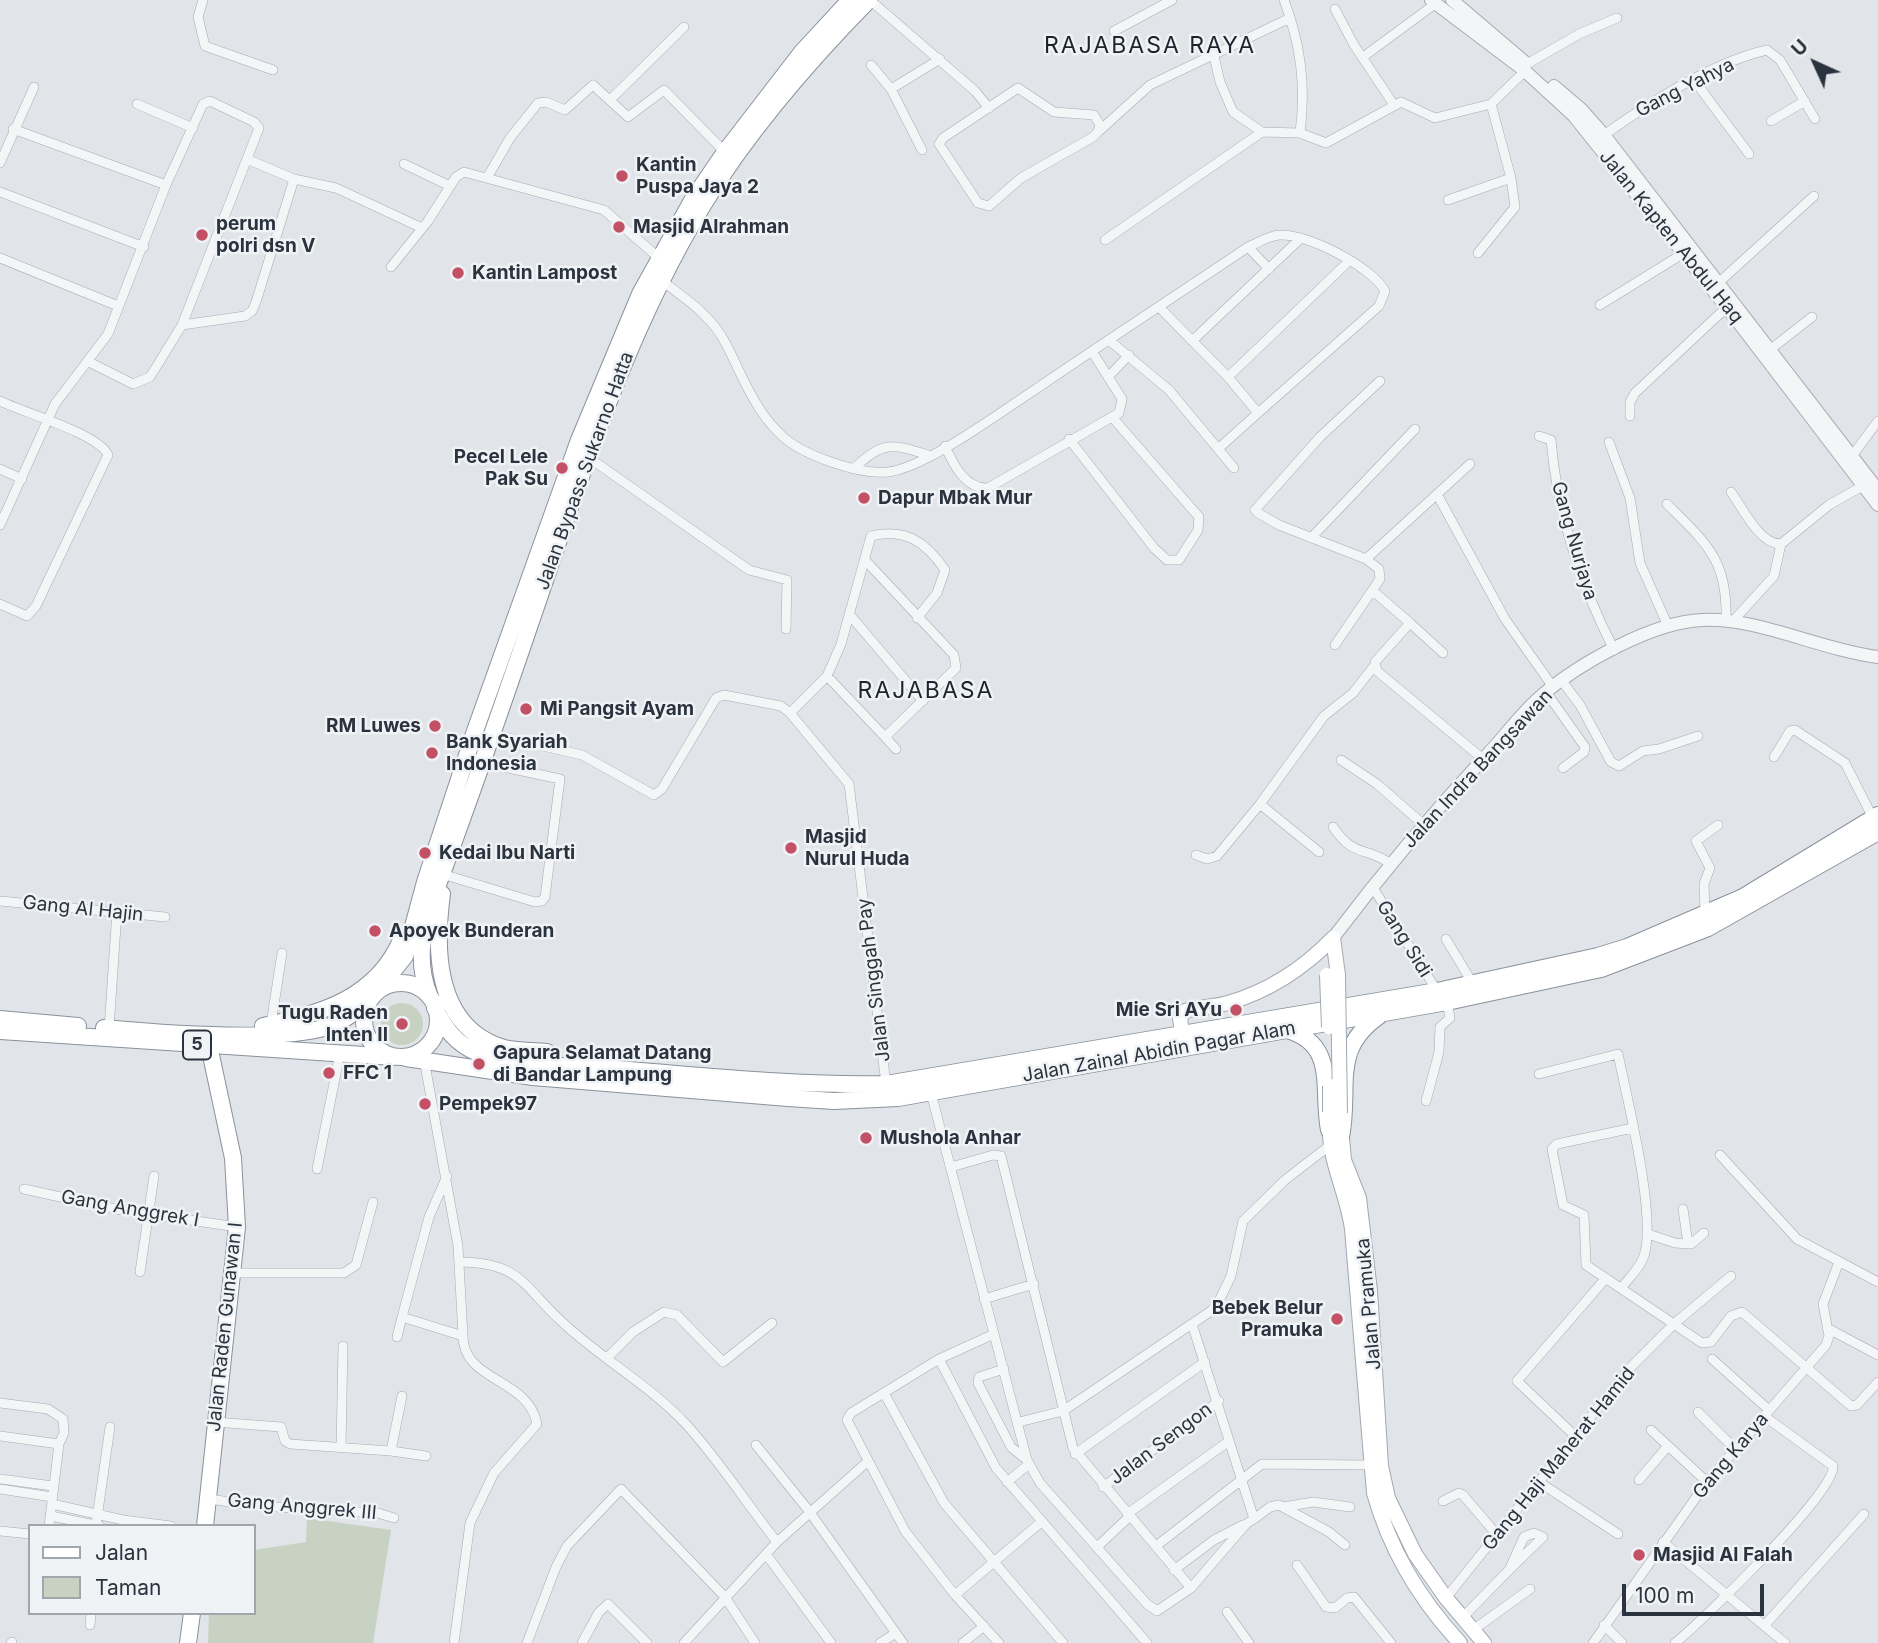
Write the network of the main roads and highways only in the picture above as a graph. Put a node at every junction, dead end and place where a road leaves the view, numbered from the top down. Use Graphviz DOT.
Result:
graph roads {
  1 [pos="850,0"];
  2 [pos="869,0"];
  3 [pos="554,532"];
  4 [pos="546,557"];
  5 [pos="1876,822"];
  6 [pos="435,879"];
  7 [pos="1706,922"];
  8 [pos="1328,943"];
  9 [pos="374,995"];
  10 [pos="1442,996"];
  11 [pos="433,1003"];
  12 [pos="1384,1013"];
  13 [pos="0,1019"];
  14 [pos="1284,1029"];
  15 [pos="0,1031"];
  16 [pos="1182,1032"];
  17 [pos="226,1033"];
  18 [pos="209,1046"];
  19 [pos="1348,1053"];
  20 [pos="1322,1056"];
  21 [pos="400,1057"];
  22 [pos="617,1069"];
  23 [pos="579,1073"];
  24 [pos="1333,1138"];
  25 [pos="1372,1400"];
  26 [pos="205,1524"];
  27 [pos="192,1615"];
  28 [pos="188,1643"];
  29 [pos="1460,1643"];
  30 [pos="1484,1643"];
  1 -- 3 [label="highway, Jalan Bypass Sukarno Hatta"];
  2 -- 3 [label="highway, Jalan Bypass Sukarno Hatta"];
  3 -- 4 [label="highway, Jalan Bypass Sukarno Hatta"];
  4 -- 6 [label="highway, Jalan Bypass Sukarno Hatta"];
  4 -- 6 [label="highway, Jalan Bypass Sukarno Hatta"];
  5 -- 7 [label="highway, Jalan Zainal Abidin Pagar Alam"];
  6 -- 9 [label="highway, Jalan Bypass Sukarno Hatta"];
  6 -- 11 [label="highway, Jalan Bypass Sukarno Hatta"];
  6 -- 17 [label="highway"];
  6 -- 22 [label="highway"];
  7 -- 10 [label="highway, Jalan Zainal Abidin Pagar Alam"];
  7 -- 10 [label="highway, Jalan Zainal Abidin Pagar Alam"];
  8 -- 16 [label="main road, Jalan Indra Bangsawan"];
  8 -- 24 [label="main road, Jalan Pramuka, bridge"];
  9 -- 11 [label="highway"];
  9 -- 17 [label="highway, 5"];
  9 -- 21 [label="highway"];
  10 -- 12 [label="highway, Jalan Zainal Abidin Pagar Alam"];
  10 -- 16 [label="highway, Jalan Zainal Abidin Pagar Alam"];
  11 -- 21 [label="highway"];
  11 -- 23 [label="highway, Jalan Zainal Abidin Pagar Alam"];
  12 -- 14 [label="highway, Jalan Zainal Abidin Pagar Alam"];
  12 -- 19 [label="highway"];
  13 -- 17 [label="highway, 5"];
  14 -- 20 [label="highway"];
  14 -- 23 [label="highway, Jalan Zainal Abidin Pagar Alam"];
  15 -- 18 [label="highway, 5"];
  16 -- 22 [label="highway, Jalan Zainal Abidin Pagar Alam"];
  18 -- 21 [label="highway, 5"];
  18 -- 26 [label="highway, Jalan Raden Gunawan I"];
  19 -- 20 [label="highway"];
  19 -- 24 [label="highway"];
  20 -- 24 [label="highway"];
  21 -- 23 [label="highway, Jalan Zainal Abidin Pagar Alam"];
  22 -- 23 [label="highway, Jalan Zainal Abidin Pagar Alam"];
  24 -- 25 [label="main road, Jalan Pramuka"];
  25 -- 29 [label="main road, Jalan Pramuka"];
  25 -- 30 [label="main road, Jalan Pramuka"];
  27 -- 28 [label="highway"];
}
